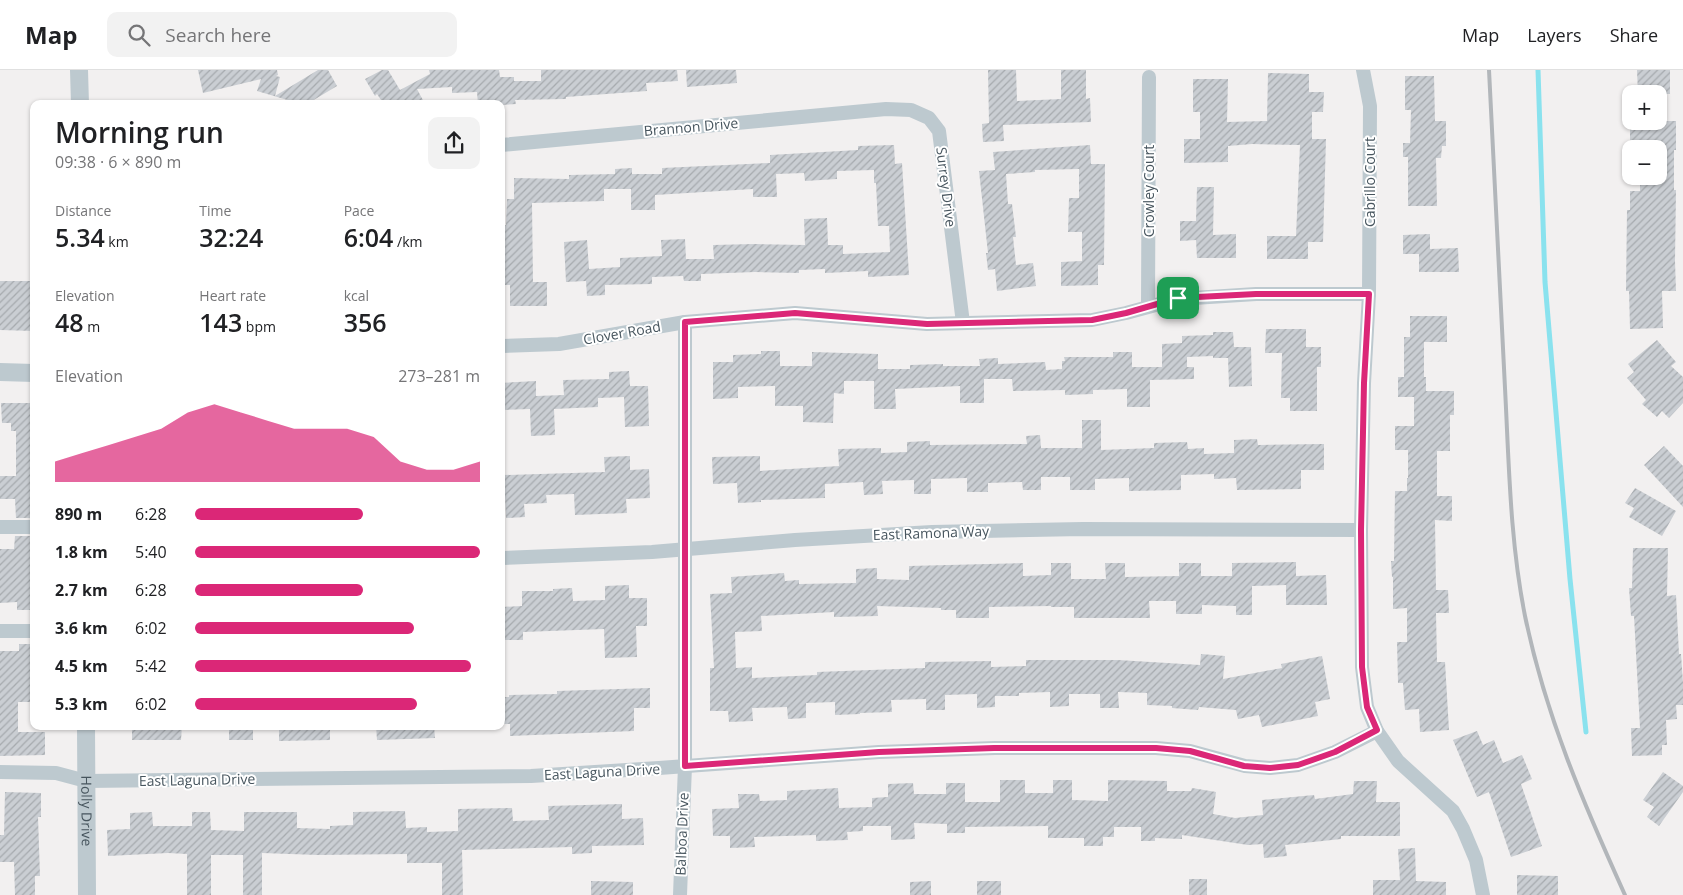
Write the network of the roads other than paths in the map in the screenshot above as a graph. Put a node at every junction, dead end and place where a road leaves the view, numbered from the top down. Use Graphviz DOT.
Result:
graph roads {
  1 [pos="79,70"];
  2 [pos="1363,70"];
  3 [pos="1149,77"];
  4 [pos="80,100"];
  5 [pos="868,111"];
  6 [pos="508,144"];
  7 [pos="1369,294"];
  8 [pos="1148,306"];
  9 [pos="685,322"];
  10 [pos="963,323"];
  11 [pos="505,346"];
  12 [pos="0,372"];
  13 [pos="30,373"];
  14 [pos="0,527"];
  15 [pos="30,527"];
  16 [pos="1361,530"];
  17 [pos="685,549"];
  18 [pos="505,558"];
  19 [pos="0,630"];
  20 [pos="30,631"];
  21 [pos="86,730"];
  22 [pos="1377,730"];
  23 [pos="685,766"];
  24 [pos="0,772"];
  25 [pos="86,781"];
  26 [pos="87,895"];
  27 [pos="680,895"];
  28 [pos="1483,895"];
  1 -- 4 [label="street"];
  2 -- 7 [label="street, Cabrillo Court"];
  3 -- 8 [label="street, Crowley Court"];
  5 -- 6 [label="street, Brannon Drive"];
  5 -- 10 [label="street, Surrey Drive"];
  7 -- 8 [label="street, Clover Road"];
  7 -- 16 [label="street, Cabrillo Court"];
  8 -- 10 [label="street, Clover Road"];
  9 -- 10 [label="street, Clover Road"];
  9 -- 11 [label="street, Clover Road"];
  9 -- 17 [label="street, Balboa Drive"];
  12 -- 13 [label="street"];
  14 -- 15 [label="street"];
  16 -- 17 [label="street, East Ramona Way"];
  16 -- 22 [label="street, Cabrillo Court"];
  17 -- 18 [label="street, East Ramona Way"];
  17 -- 23 [label="street, Balboa Drive"];
  19 -- 20 [label="street"];
  21 -- 25 [label="street, Holly Drive"];
  22 -- 23 [label="street, East Laguna Drive"];
  22 -- 28 [label="street, Cabrillo Court"];
  23 -- 25 [label="street, East Laguna Drive"];
  23 -- 27 [label="street, Balboa Drive"];
  24 -- 25 [label="street, East Laguna Drive"];
  25 -- 26 [label="street, Holly Drive"];
}
